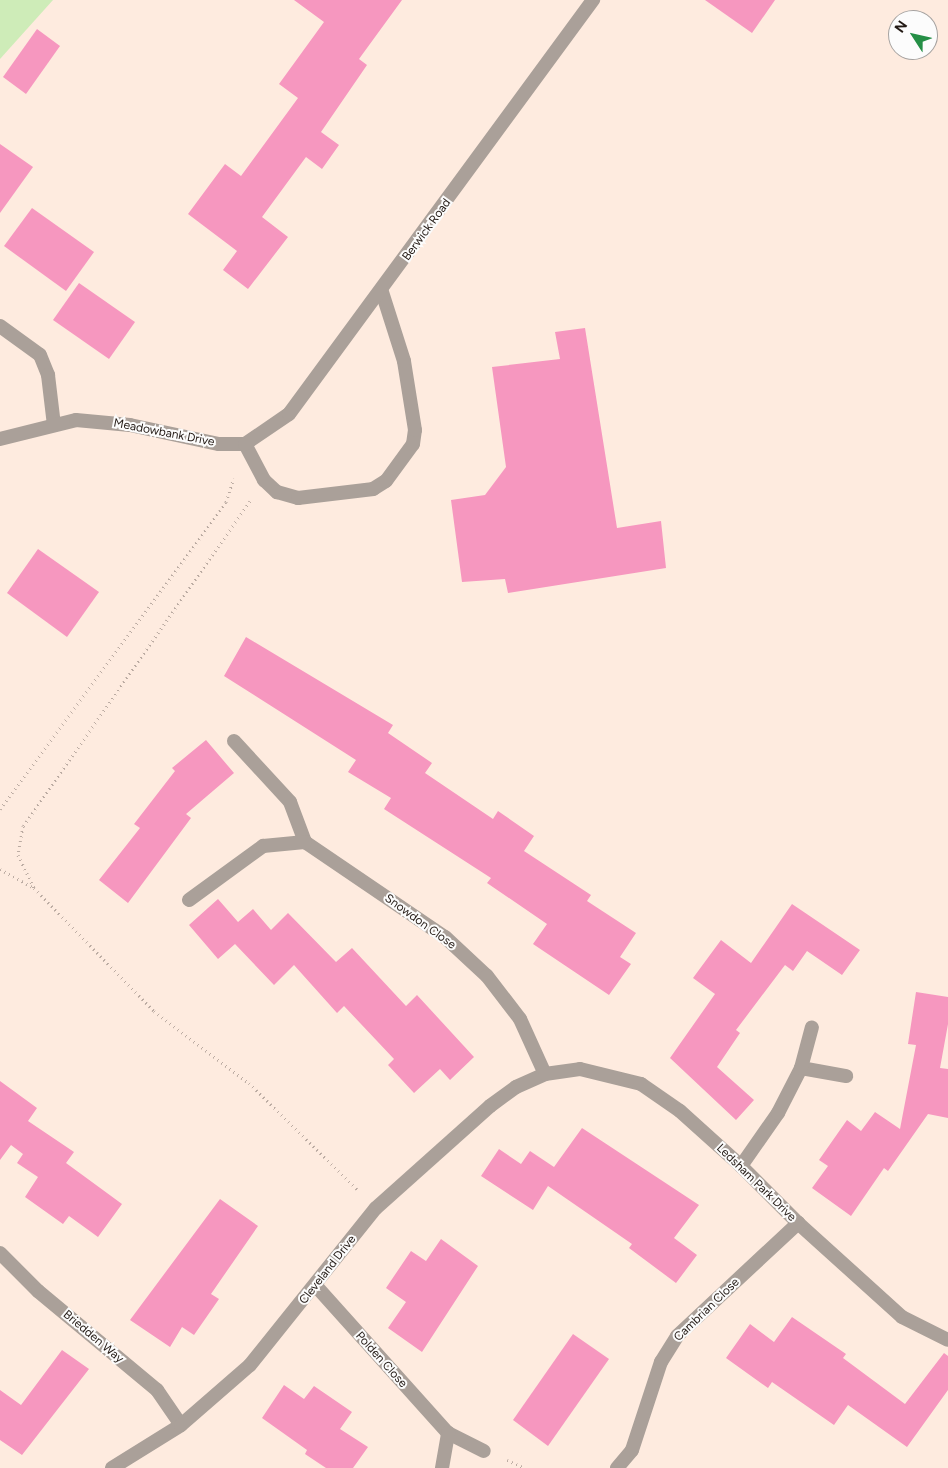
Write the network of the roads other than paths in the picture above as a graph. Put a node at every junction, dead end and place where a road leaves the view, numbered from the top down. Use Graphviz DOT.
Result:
graph roads {
  1 [pos="594,0"];
  2 [pos="382,292"];
  3 [pos="0,326"];
  4 [pos="54,424"];
  5 [pos="0,440"];
  6 [pos="245,444"];
  7 [pos="234,741"];
  8 [pos="305,842"];
  9 [pos="189,900"];
  10 [pos="812,1027"];
  11 [pos="801,1068"];
  12 [pos="545,1074"];
  13 [pos="846,1076"];
  14 [pos="741,1166"];
  15 [pos="798,1223"];
  16 [pos="0,1253"];
  17 [pos="316,1286"];
  18 [pos="948,1340"];
  19 [pos="181,1425"];
  20 [pos="448,1432"];
  21 [pos="484,1451"];
  22 [pos="112,1468"];
  23 [pos="442,1468"];
  24 [pos="617,1468"];
  1 -- 2 [label="street, Berwick Road"];
  2 -- 6 [label="street, Berwick Road"];
  2 -- 6 [label="street"];
  3 -- 4 [label="street"];
  4 -- 5 [label="street, Meadowbank Drive"];
  4 -- 6 [label="street, Meadowbank Drive"];
  7 -- 8 [label="street"];
  8 -- 9 [label="street"];
  8 -- 12 [label="street, Snowdon Close"];
  10 -- 11 [label="street"];
  11 -- 13 [label="street"];
  11 -- 14 [label="street"];
  12 -- 14 [label="street, Ledsham Park Drive"];
  12 -- 17 [label="street, Cleveland Drive"];
  14 -- 15 [label="street, Ledsham Park Drive"];
  15 -- 18 [label="street, Ledsham Park Drive"];
  15 -- 24 [label="street, Cambrian Close"];
  16 -- 19 [label="street, Briedden Way"];
  17 -- 19 [label="street, Cleveland Drive"];
  17 -- 20 [label="street, Polden Close"];
  19 -- 22 [label="street, Cleveland Drive"];
  20 -- 21 [label="street, Polden Close"];
  20 -- 23 [label="street"];
}
